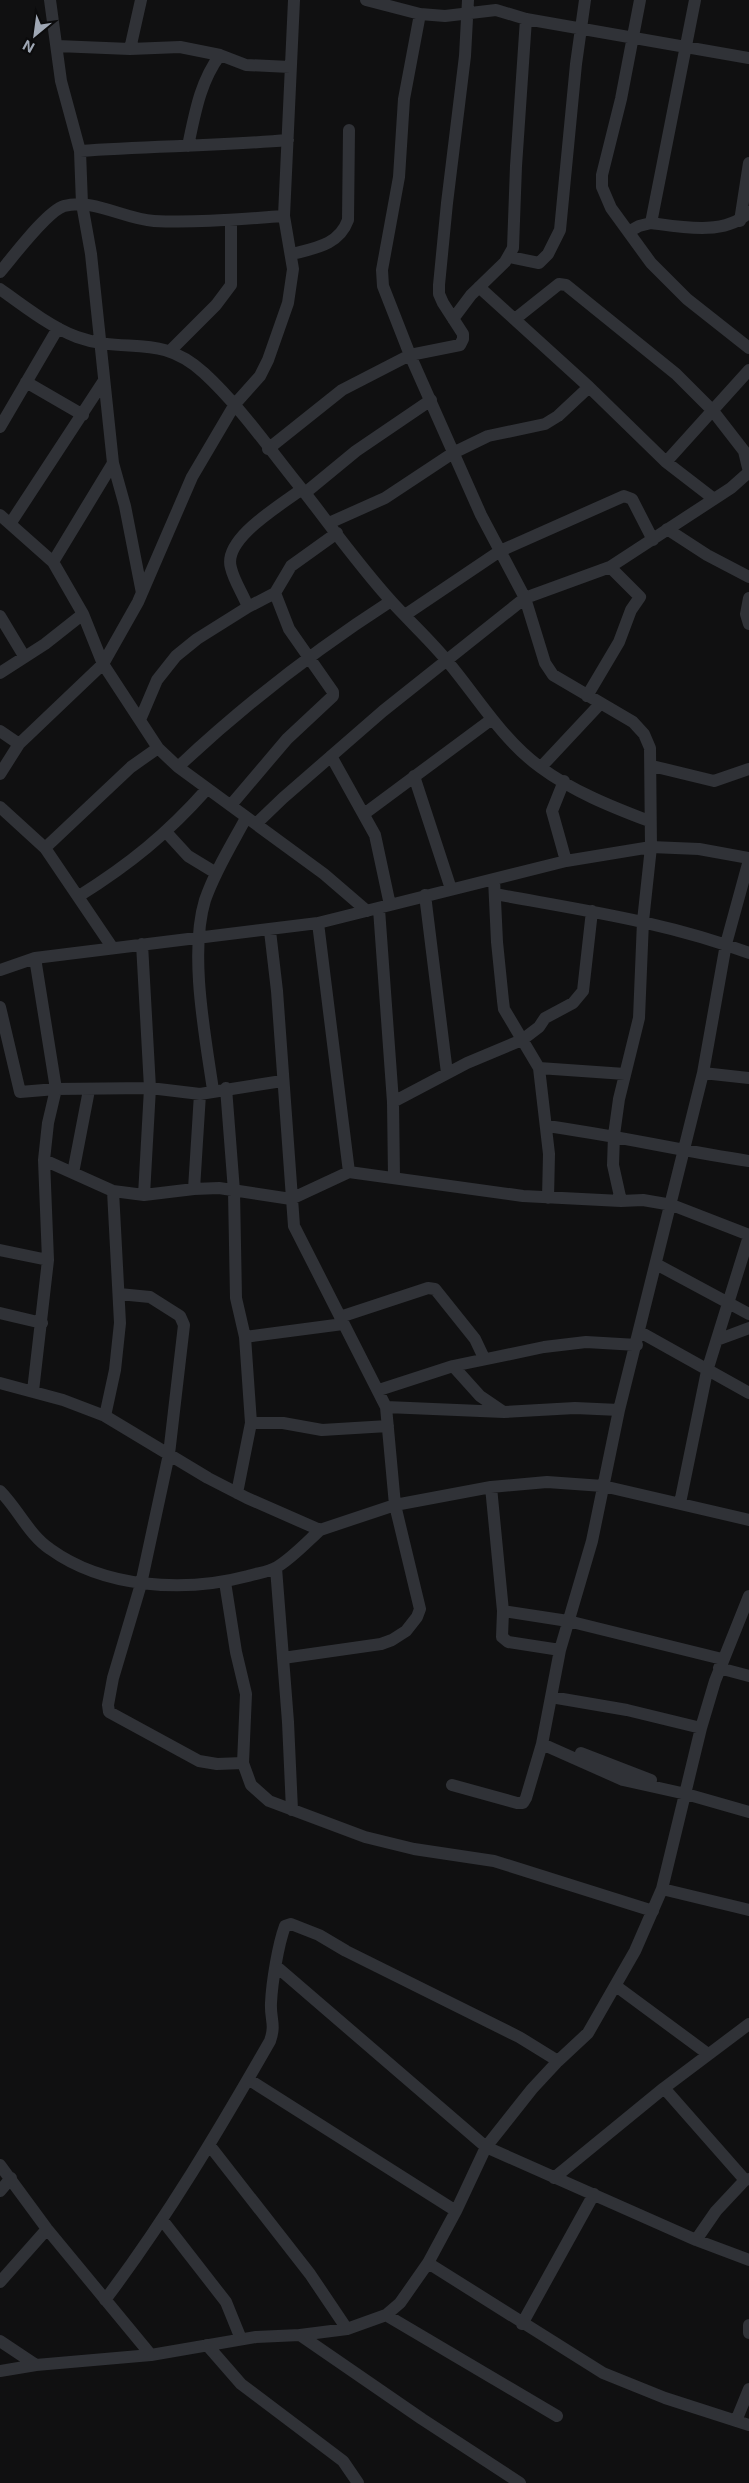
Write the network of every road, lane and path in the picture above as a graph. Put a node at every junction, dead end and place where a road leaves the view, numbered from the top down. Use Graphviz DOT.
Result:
graph roads {
  1 [pos="50,0"];
  2 [pos="141,0"];
  3 [pos="294,0"];
  4 [pos="366,0"];
  5 [pos="468,0"];
  6 [pos="585,0"];
  7 [pos="640,0"];
  8 [pos="695,0"];
  9 [pos="420,14"];
  10 [pos="467,15"];
  11 [pos="526,19"];
  12 [pos="580,29"];
  13 [pos="634,37"];
  14 [pos="57,46"];
  15 [pos="686,46"];
  16 [pos="130,49"];
  17 [pos="748,54"];
  18 [pos="220,55"];
  19 [pos="290,67"];
  20 [pos="349,130"];
  21 [pos="288,140"];
  22 [pos="188,146"];
  23 [pos="80,151"];
  24 [pos="749,163"];
  25 [pos="82,204"];
  26 [pos="284,216"];
  27 [pos="231,220"];
  28 [pos="746,220"];
  29 [pos="651,223"];
  30 [pos="630,231"];
  31 [pos="292,254"];
  32 [pos="510,257"];
  33 [pos="0,272"];
  34 [pos="479,287"];
  35 [pos="0,289"];
  36 [pos="453,319"];
  37 [pos="515,319"];
  38 [pos="58,328"];
  39 [pos="100,344"];
  40 [pos="749,348"];
  41 [pos="170,351"];
  42 [pos="410,354"];
  43 [pos="749,370"];
  44 [pos="26,382"];
  45 [pos="103,382"];
  46 [pos="589,386"];
  47 [pos="431,400"];
  48 [pos="235,404"];
  49 [pos="713,412"];
  50 [pos="82,415"];
  51 [pos="0,427"];
  52 [pos="268,449"];
  53 [pos="453,452"];
  54 [pos="666,462"];
  55 [pos="113,463"];
  56 [pos="749,472"];
  57 [pos="303,491"];
  58 [pos="714,499"];
  59 [pos="0,515"];
  60 [pos="10,524"];
  61 [pos="333,528"];
  62 [pos="667,529"];
  63 [pos="653,540"];
  64 [pos="500,551"];
  65 [pos="52,562"];
  66 [pos="610,567"];
  67 [pos="749,577"];
  68 [pos="142,593"];
  69 [pos="275,593"];
  70 [pos="525,598"];
  71 [pos="749,598"];
  72 [pos="391,601"];
  73 [pos="248,607"];
  74 [pos="84,614"];
  75 [pos="405,615"];
  76 [pos="0,616"];
  77 [pos="749,624"];
  78 [pos="24,656"];
  79 [pos="309,658"];
  80 [pos="447,661"];
  81 [pos="103,664"];
  82 [pos="0,673"];
  83 [pos="587,696"];
  84 [pos="600,704"];
  85 [pos="492,719"];
  86 [pos="140,720"];
  87 [pos="0,731"];
  88 [pos="18,744"];
  89 [pos="158,748"];
  90 [pos="331,756"];
  91 [pos="652,766"];
  92 [pos="178,767"];
  93 [pos="541,767"];
  94 [pos="749,769"];
  95 [pos="0,774"];
  96 [pos="414,776"];
  97 [pos="564,781"];
  98 [pos="207,789"];
  99 [pos="231,805"];
  100 [pos="0,807"];
  101 [pos="364,814"];
  102 [pos="251,821"];
  103 [pos="649,821"];
  104 [pos="166,832"];
  105 [pos="651,847"];
  106 [pos="45,848"];
  107 [pos="749,859"];
  108 [pos="566,861"];
  109 [pos="216,873"];
  110 [pos="494,879"];
  111 [pos="451,889"];
  112 [pos="495,894"];
  113 [pos="425,895"];
  114 [pos="79,896"];
  115 [pos="378,909"];
  116 [pos="592,911"];
  117 [pos="643,921"];
  118 [pos="318,923"];
  119 [pos="270,931"];
  120 [pos="197,940"];
  121 [pos="142,944"];
  122 [pos="726,944"];
  123 [pos="112,947"];
  124 [pos="749,953"];
  125 [pos="35,958"];
  126 [pos="0,970"];
  127 [pos="0,1008"];
  128 [pos="522,1040"];
  129 [pos="539,1068"];
  130 [pos="447,1073"];
  131 [pos="703,1073"];
  132 [pos="625,1074"];
  133 [pos="749,1078"];
  134 [pos="282,1081"];
  135 [pos="150,1088"];
  136 [pos="56,1089"];
  137 [pos="89,1090"];
  138 [pos="213,1091"];
  139 [pos="392,1102"];
  140 [pos="546,1126"];
  141 [pos="614,1135"];
  142 [pos="683,1151"];
  143 [pos="44,1160"];
  144 [pos="749,1161"];
  145 [pos="72,1172"];
  146 [pos="349,1172"];
  147 [pos="394,1177"];
  148 [pos="194,1189"];
  149 [pos="113,1191"];
  150 [pos="234,1191"];
  151 [pos="144,1195"];
  152 [pos="548,1198"];
  153 [pos="291,1200"];
  154 [pos="621,1201"];
  155 [pos="672,1205"];
  156 [pos="749,1236"];
  157 [pos="0,1250"];
  158 [pos="48,1260"];
  159 [pos="656,1264"];
  160 [pos="119,1294"];
  161 [pos="728,1303"];
  162 [pos="0,1313"];
  163 [pos="749,1314"];
  164 [pos="341,1320"];
  165 [pos="42,1323"];
  166 [pos="749,1328"];
  167 [pos="640,1332"];
  168 [pos="245,1337"];
  169 [pos="717,1340"];
  170 [pos="637,1345"];
  171 [pos="484,1358"];
  172 [pos="453,1366"];
  173 [pos="707,1371"];
  174 [pos="0,1383"];
  175 [pos="379,1390"];
  176 [pos="33,1391"];
  177 [pos="749,1393"];
  178 [pos="386,1407"];
  179 [pos="620,1410"];
  180 [pos="504,1412"];
  181 [pos="105,1416"];
  182 [pos="251,1423"];
  183 [pos="388,1426"];
  184 [pos="169,1454"];
  185 [pos="603,1486"];
  186 [pos="491,1487"];
  187 [pos="0,1491"];
  188 [pos="237,1493"];
  189 [pos="680,1503"];
  190 [pos="394,1505"];
  191 [pos="749,1520"];
  192 [pos="320,1530"];
  193 [pos="276,1568"];
  194 [pos="225,1582"];
  195 [pos="141,1584"];
  196 [pos="749,1596"];
  197 [pos="503,1611"];
  198 [pos="568,1621"];
  199 [pos="560,1650"];
  200 [pos="283,1658"];
  201 [pos="721,1663"];
  202 [pos="749,1676"];
  203 [pos="551,1697"];
  204 [pos="701,1728"];
  205 [pos="542,1741"];
  206 [pos="243,1763"];
  207 [pos="452,1785"];
  208 [pos="686,1794"];
  209 [pos="292,1810"];
  210 [pos="749,1812"];
  211 [pos="662,1889"];
  212 [pos="749,1910"];
  213 [pos="653,1911"];
  214 [pos="277,1967"];
  215 [pos="616,1986"];
  216 [pos="749,2024"];
  217 [pos="708,2054"];
  218 [pos="558,2060"];
  219 [pos="248,2079"];
  220 [pos="664,2088"];
  221 [pos="210,2146"];
  222 [pos="486,2147"];
  223 [pos="0,2165"];
  224 [pos="10,2178"];
  225 [pos="554,2178"];
  226 [pos="747,2180"];
  227 [pos="0,2190"];
  228 [pos="594,2194"];
  229 [pos="456,2211"];
  230 [pos="163,2221"];
  231 [pos="47,2229"];
  232 [pos="696,2240"];
  233 [pos="749,2260"];
  234 [pos="428,2263"];
  235 [pos="0,2282"];
  236 [pos="104,2300"];
  237 [pos="386,2315"];
  238 [pos="522,2324"];
  239 [pos="749,2325"];
  240 [pos="347,2329"];
  241 [pos="749,2333"];
  242 [pos="300,2335"];
  243 [pos="241,2339"];
  244 [pos="0,2341"];
  245 [pos="207,2345"];
  246 [pos="151,2355"];
  247 [pos="36,2365"];
  248 [pos="0,2371"];
  249 [pos="749,2390"];
  250 [pos="557,2416"];
  251 [pos="736,2421"];
  252 [pos="749,2425"];
  253 [pos="358,2483"];
  254 [pos="520,2483"];
  1 -- 14 [label="street"];
  2 -- 16 [label="street"];
  3 -- 19 [label="street"];
  4 -- 9 [label="street"];
  5 -- 10 [label="street"];
  6 -- 12 [label="street"];
  7 -- 13 [label="street"];
  8 -- 15 [label="street"];
  9 -- 10 [label="street"];
  9 -- 42 [label="street"];
  10 -- 11 [label="street"];
  10 -- 36 [label="street"];
  11 -- 12 [label="street"];
  11 -- 32 [label="street"];
  12 -- 13 [label="street"];
  12 -- 32 [label="street"];
  13 -- 15 [label="street"];
  13 -- 30 [label="street"];
  14 -- 16 [label="street"];
  14 -- 23 [label="street"];
  15 -- 17 [label="street"];
  15 -- 29 [label="street"];
  16 -- 18 [label="street"];
  18 -- 19 [label="street"];
  18 -- 22 [label="street"];
  19 -- 21 [label="street"];
  20 -- 31 [label="street"];
  21 -- 22 [label="street"];
  21 -- 26 [label="street"];
  22 -- 23 [label="street"];
  23 -- 25 [label="street"];
  24 -- 28 [label="street"];
  25 -- 27 [label="street"];
  25 -- 33 [label="street"];
  25 -- 39 [label="street"];
  26 -- 27 [label="street"];
  26 -- 31 [label="street"];
  27 -- 41 [label="street"];
  28 -- 29 [label="street"];
  29 -- 30 [label="street"];
  30 -- 40 [label="street"];
  31 -- 48 [label="street"];
  32 -- 34 [label="street"];
  34 -- 36 [label="street"];
  34 -- 37 [label="street"];
  35 -- 38 [label="street"];
  36 -- 42 [label="street"];
  37 -- 46 [label="street"];
  37 -- 49 [label="street"];
  38 -- 39 [label="street"];
  38 -- 44 [label="street"];
  39 -- 41 [label="street"];
  39 -- 45 [label="street"];
  41 -- 48 [label="street"];
  42 -- 47 [label="street"];
  42 -- 52 [label="street"];
  43 -- 49 [label="street"];
  44 -- 50 [label="street"];
  44 -- 51 [label="street"];
  45 -- 50 [label="street"];
  45 -- 55 [label="street"];
  46 -- 53 [label="street"];
  46 -- 54 [label="street"];
  47 -- 53 [label="street"];
  47 -- 57 [label="street"];
  48 -- 52 [label="street"];
  48 -- 68 [label="street"];
  49 -- 54 [label="street"];
  49 -- 56 [label="street"];
  50 -- 60 [label="street"];
  52 -- 57 [label="street"];
  53 -- 61 [label="street"];
  53 -- 64 [label="street"];
  54 -- 58 [label="street"];
  55 -- 65 [label="street"];
  55 -- 68 [label="street"];
  56 -- 58 [label="street"];
  57 -- 61 [label="street"];
  57 -- 73 [label="street"];
  58 -- 62 [label="street"];
  59 -- 60 [label="street"];
  60 -- 65 [label="street"];
  61 -- 69 [label="street"];
  61 -- 72 [label="street"];
  62 -- 63 [label="street"];
  62 -- 67 [label="street"];
  63 -- 64 [label="street"];
  63 -- 66 [label="street"];
  64 -- 70 [label="street"];
  64 -- 75 [label="street"];
  65 -- 74 [label="street"];
  66 -- 70 [label="street"];
  66 -- 83 [label="street"];
  68 -- 81 [label="street"];
  69 -- 73 [label="street"];
  69 -- 79 [label="street"];
  70 -- 80 [label="street"];
  70 -- 83 [label="street"];
  71 -- 77 [label="street"];
  72 -- 75 [label="street"];
  72 -- 79 [label="street"];
  73 -- 86 [label="street"];
  74 -- 78 [label="street"];
  74 -- 81 [label="street"];
  75 -- 80 [label="street"];
  76 -- 78 [label="street"];
  78 -- 82 [label="street"];
  79 -- 92 [label="street"];
  79 -- 99 [label="street"];
  80 -- 85 [label="street"];
  80 -- 90 [label="street"];
  81 -- 86 [label="street"];
  81 -- 88 [label="street"];
  83 -- 84 [label="street"];
  84 -- 91 [label="street"];
  84 -- 93 [label="street"];
  85 -- 93 [label="street"];
  85 -- 96 [label="street"];
  86 -- 89 [label="street"];
  87 -- 88 [label="street"];
  88 -- 95 [label="street"];
  89 -- 92 [label="street"];
  89 -- 106 [label="street"];
  90 -- 101 [label="street"];
  90 -- 102 [label="street"];
  91 -- 94 [label="street"];
  91 -- 103 [label="street"];
  92 -- 98 [label="street"];
  93 -- 97 [label="street"];
  96 -- 101 [label="street"];
  96 -- 111 [label="street"];
  97 -- 103 [label="street"];
  97 -- 108 [label="street"];
  98 -- 99 [label="street"];
  98 -- 104 [label="street"];
  99 -- 102 [label="street"];
  100 -- 106 [label="street"];
  101 -- 115 [label="street"];
  102 -- 109 [label="street"];
  102 -- 115 [label="street"];
  103 -- 105 [label="street"];
  104 -- 109 [label="street"];
  104 -- 114 [label="street"];
  105 -- 107 [label="street"];
  105 -- 108 [label="street"];
  105 -- 117 [label="street"];
  106 -- 114 [label="street"];
  107 -- 122 [label="street"];
  108 -- 110 [label="street"];
  109 -- 120 [label="street"];
  110 -- 111 [label="street"];
  110 -- 112 [label="street"];
  111 -- 113 [label="street"];
  112 -- 116 [label="street"];
  112 -- 128 [label="street"];
  113 -- 115 [label="street"];
  113 -- 130 [label="street"];
  114 -- 123 [label="street"];
  115 -- 118 [label="street"];
  115 -- 139 [label="street"];
  116 -- 117 [label="street"];
  116 -- 128 [label="street"];
  117 -- 122 [label="street"];
  117 -- 132 [label="street"];
  118 -- 119 [label="street"];
  118 -- 146 [label="street"];
  119 -- 120 [label="street"];
  119 -- 134 [label="street"];
  120 -- 121 [label="street"];
  120 -- 138 [label="street"];
  121 -- 123 [label="street"];
  121 -- 135 [label="street"];
  122 -- 124 [label="street"];
  122 -- 131 [label="street"];
  123 -- 125 [label="street"];
  125 -- 126 [label="street"];
  125 -- 136 [label="street"];
  127 -- 136 [label="street"];
  128 -- 129 [label="street"];
  128 -- 130 [label="street"];
  129 -- 132 [label="street"];
  129 -- 140 [label="street"];
  130 -- 139 [label="street"];
  131 -- 133 [label="street"];
  131 -- 142 [label="street"];
  132 -- 141 [label="street"];
  134 -- 138 [label="street"];
  134 -- 153 [label="street"];
  135 -- 137 [label="street"];
  135 -- 138 [label="street"];
  135 -- 151 [label="street"];
  136 -- 137 [label="street"];
  136 -- 143 [label="street"];
  137 -- 145 [label="street"];
  138 -- 148 [label="street"];
  138 -- 150 [label="street"];
  139 -- 147 [label="street"];
  140 -- 141 [label="street"];
  140 -- 152 [label="street"];
  141 -- 142 [label="street"];
  141 -- 154 [label="street"];
  142 -- 144 [label="street"];
  142 -- 155 [label="street"];
  143 -- 145 [label="street"];
  143 -- 158 [label="street"];
  145 -- 149 [label="street"];
  146 -- 147 [label="street"];
  146 -- 153 [label="street"];
  147 -- 152 [label="street"];
  148 -- 150 [label="street"];
  148 -- 151 [label="street"];
  149 -- 151 [label="street"];
  149 -- 160 [label="street"];
  150 -- 153 [label="street"];
  150 -- 168 [label="street"];
  152 -- 154 [label="street"];
  153 -- 164 [label="street"];
  154 -- 155 [label="street"];
  155 -- 156 [label="street"];
  155 -- 159 [label="street"];
  156 -- 161 [label="street"];
  157 -- 158 [label="street"];
  158 -- 165 [label="street"];
  159 -- 161 [label="street"];
  159 -- 167 [label="street"];
  160 -- 181 [label="street"];
  160 -- 184 [label="street"];
  161 -- 163 [label="street"];
  161 -- 169 [label="street"];
  162 -- 165 [label="street"];
  164 -- 168 [label="street"];
  164 -- 171 [label="street"];
  164 -- 175 [label="street"];
  165 -- 176 [label="street"];
  166 -- 169 [label="street"];
  167 -- 170 [label="street"];
  167 -- 173 [label="street"];
  168 -- 182 [label="street"];
  169 -- 173 [label="street"];
  170 -- 171 [label="street"];
  170 -- 179 [label="street"];
  171 -- 172 [label="street"];
  172 -- 175 [label="street"];
  172 -- 180 [label="street"];
  173 -- 177 [label="street"];
  173 -- 189 [label="street"];
  174 -- 176 [label="street"];
  175 -- 178 [label="street"];
  176 -- 181 [label="street"];
  178 -- 180 [label="street"];
  178 -- 183 [label="street"];
  179 -- 180 [label="street"];
  179 -- 185 [label="street"];
  181 -- 184 [label="street"];
  182 -- 183 [label="street"];
  182 -- 188 [label="street"];
  183 -- 190 [label="street"];
  184 -- 188 [label="street"];
  184 -- 195 [label="street"];
  185 -- 186 [label="street"];
  185 -- 189 [label="street"];
  185 -- 198 [label="street"];
  186 -- 190 [label="street"];
  186 -- 197 [label="street"];
  187 -- 195 [label="street"];
  188 -- 192 [label="street"];
  189 -- 191 [label="street"];
  190 -- 192 [label="street"];
  190 -- 200 [label="street"];
  192 -- 193 [label="street"];
  193 -- 194 [label="street"];
  193 -- 200 [label="street"];
  194 -- 195 [label="street"];
  194 -- 206 [label="street"];
  195 -- 206 [label="street"];
  196 -- 201 [label="street"];
  197 -- 198 [label="street"];
  197 -- 199 [label="street"];
  198 -- 199 [label="street"];
  198 -- 201 [label="street"];
  199 -- 203 [label="street"];
  200 -- 209 [label="street"];
  201 -- 202 [label="street"];
  201 -- 204 [label="street"];
  203 -- 204 [label="street"];
  203 -- 205 [label="street"];
  204 -- 208 [label="street"];
  205 -- 207 [label="street"];
  205 -- 208 [label="street"];
  206 -- 209 [label="street"];
  208 -- 210 [label="street"];
  208 -- 211 [label="street"];
  209 -- 213 [label="street"];
  211 -- 212 [label="street"];
  211 -- 213 [label="street"];
  213 -- 215 [label="street"];
  214 -- 218 [label="street"];
  214 -- 219 [label="street"];
  214 -- 222 [label="street"];
  215 -- 217 [label="street"];
  215 -- 218 [label="street"];
  216 -- 217 [label="street"];
  217 -- 220 [label="street"];
  218 -- 222 [label="street"];
  219 -- 221 [label="street"];
  219 -- 229 [label="street"];
  220 -- 225 [label="street"];
  220 -- 226 [label="street"];
  221 -- 230 [label="street"];
  221 -- 240 [label="street"];
  222 -- 225 [label="street"];
  222 -- 229 [label="street"];
  223 -- 224 [label="street"];
  224 -- 227 [label="street"];
  224 -- 231 [label="street"];
  225 -- 228 [label="street"];
  226 -- 232 [label="street"];
  228 -- 232 [label="street"];
  228 -- 238 [label="street"];
  229 -- 234 [label="street"];
  230 -- 236 [label="street"];
  230 -- 243 [label="street"];
  231 -- 235 [label="street"];
  231 -- 236 [label="street"];
  232 -- 233 [label="street"];
  234 -- 237 [label="street"];
  234 -- 238 [label="street"];
  236 -- 246 [label="street"];
  237 -- 240 [label="street"];
  237 -- 250 [label="street"];
  238 -- 251 [label="street"];
  239 -- 241 [label="street"];
  240 -- 242 [label="street"];
  242 -- 243 [label="street"];
  242 -- 254 [label="street"];
  243 -- 245 [label="street"];
  244 -- 247 [label="street"];
  245 -- 246 [label="street"];
  245 -- 253 [label="street"];
  246 -- 247 [label="street"];
  247 -- 248 [label="street"];
  249 -- 251 [label="street"];
  251 -- 252 [label="street"];
}
